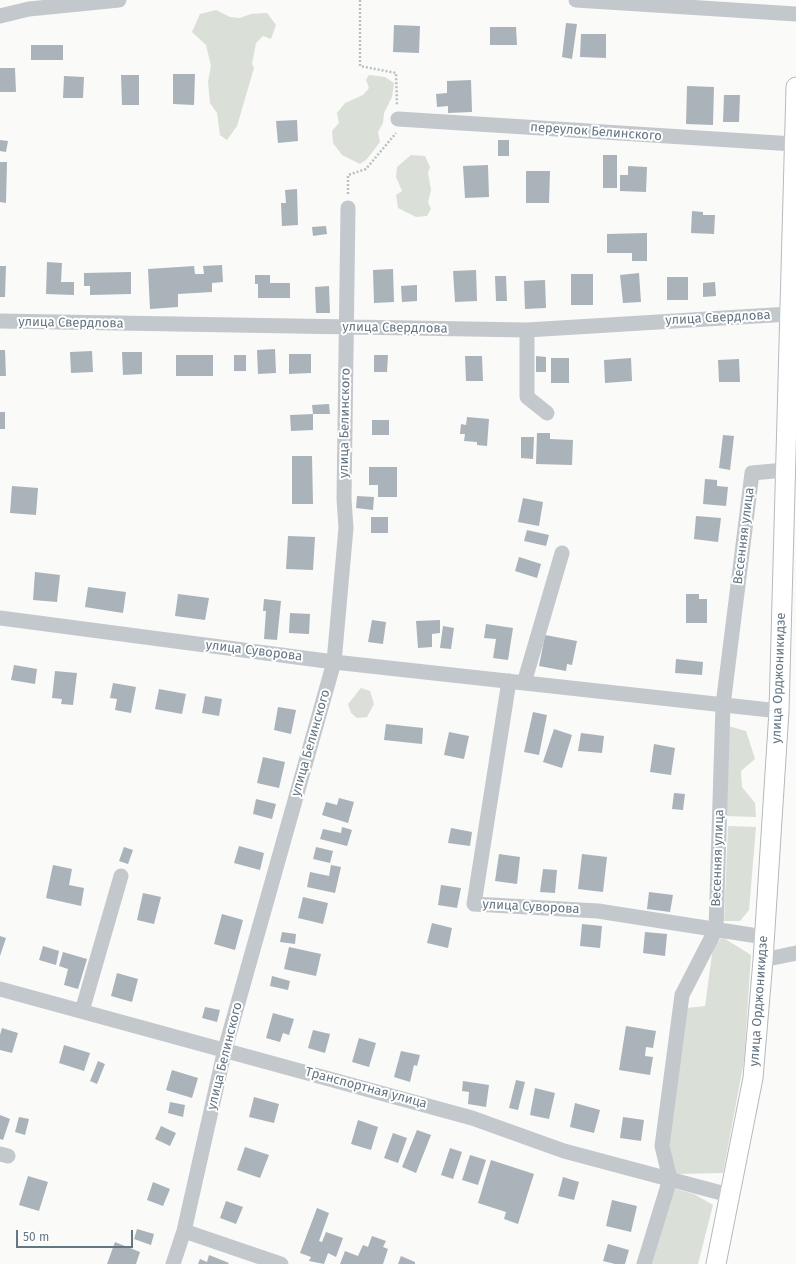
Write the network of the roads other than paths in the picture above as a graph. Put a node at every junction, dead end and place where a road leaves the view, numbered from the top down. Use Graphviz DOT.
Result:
graph roads {
  1 [pos="119,0"];
  2 [pos="576,0"];
  3 [pos="796,14"];
  4 [pos="0,16"];
  5 [pos="796,88"];
  6 [pos="398,119"];
  7 [pos="794,144"];
  8 [pos="348,208"];
  9 [pos="789,314"];
  10 [pos="0,321"];
  11 [pos="348,328"];
  12 [pos="527,330"];
  13 [pos="547,413"];
  14 [pos="785,470"];
  15 [pos="562,553"];
  16 [pos="0,618"];
  17 [pos="334,662"];
  18 [pos="509,681"];
  19 [pos="524,683"];
  20 [pos="723,705"];
  21 [pos="779,711"];
  22 [pos="121,876"];
  23 [pos="716,929"];
  24 [pos="764,937"];
  25 [pos="796,954"];
  26 [pos="763,960"];
  27 [pos="0,989"];
  28 [pos="82,1011"];
  29 [pos="225,1049"];
  30 [pos="670,1179"];
  31 [pos="730,1195"];
  32 [pos="184,1231"];
  33 [pos="173,1264"];
  34 [pos="280,1264"];
  35 [pos="644,1264"];
  36 [pos="716,1264"];
  1 -- 4 [label="street"];
  2 -- 3 [label="street"];
  5 -- 7 [label="main road, улица Орджоникидзе"];
  6 -- 7 [label="street, переулок Белинского"];
  7 -- 9 [label="main road, улица Орджоникидзе"];
  8 -- 11 [label="street, улица Белинского"];
  9 -- 12 [label="street, улица Свердлова"];
  9 -- 14 [label="main road, улица Орджоникидзе"];
  10 -- 11 [label="street, улица Свердлова"];
  11 -- 12 [label="street, улица Свердлова"];
  11 -- 17 [label="street, улица Белинского"];
  12 -- 13 [label="street"];
  14 -- 20 [label="street, Весенняя улица"];
  14 -- 21 [label="main road, улица Орджоникидзе"];
  15 -- 19 [label="street"];
  16 -- 17 [label="street, улица Суворова"];
  17 -- 18 [label="street, улица Суворова"];
  17 -- 29 [label="street, улица Белинского"];
  18 -- 19 [label="street, улица Суворова"];
  18 -- 23 [label="street, улица Суворова"];
  19 -- 20 [label="street, улица Суворова"];
  20 -- 21 [label="street, улица Суворова"];
  20 -- 23 [label="street, Весенняя улица"];
  21 -- 24 [label="main road, улица Орджоникидзе"];
  22 -- 28 [label="street"];
  23 -- 24 [label="street, улица Суворова"];
  23 -- 30 [label="street, Весенняя улица"];
  24 -- 26 [label="main road, улица Орджоникидзе"];
  25 -- 26 [label="street"];
  26 -- 31 [label="main road, улица Орджоникидзе"];
  27 -- 28 [label="street, Транспортная улица"];
  28 -- 29 [label="street, Транспортная улица"];
  29 -- 30 [label="street, Транспортная улица"];
  29 -- 32 [label="street, улица Белинского"];
  30 -- 31 [label="street, Транспортная улица"];
  30 -- 35 [label="street"];
  31 -- 36 [label="main road, улица Орджоникидзе"];
  32 -- 33 [label="street, улица Белинского"];
  32 -- 34 [label="street"];
}
